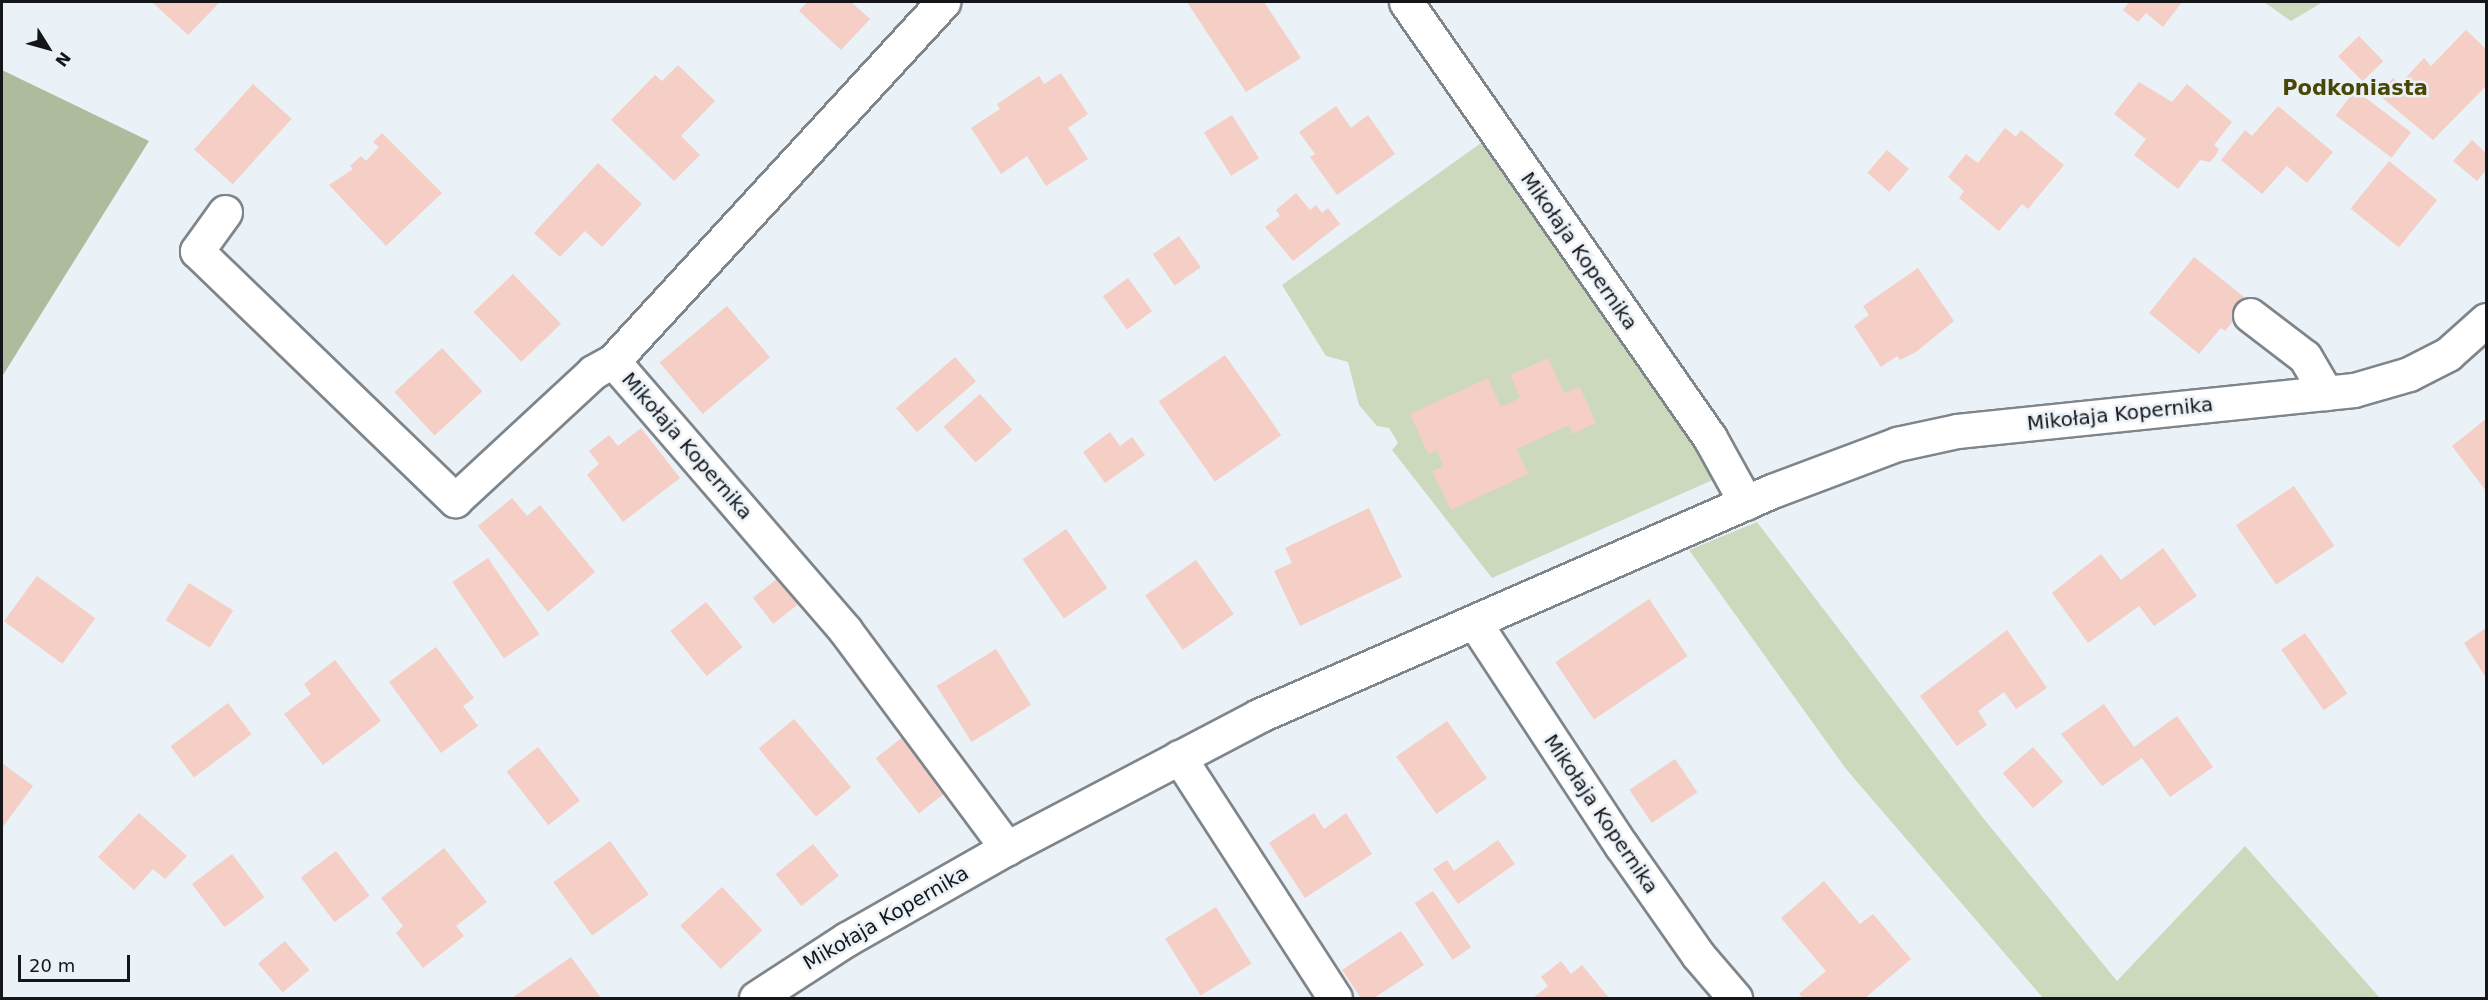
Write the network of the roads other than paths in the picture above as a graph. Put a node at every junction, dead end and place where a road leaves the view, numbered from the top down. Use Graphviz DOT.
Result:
graph roads {
  1 [pos="943,2"];
  2 [pos="1406,2"];
  3 [pos="225,212"];
  4 [pos="2250,315"];
  5 [pos="2487,320"];
  6 [pos="613,361"];
  7 [pos="2326,393"];
  8 [pos="1746,503"];
  9 [pos="1475,623"];
  10 [pos="1179,757"];
  11 [pos="1007,848"];
  12 [pos="764,996"];
  13 [pos="1335,999"];
  14 [pos="1735,999"];
  1 -- 6 [label="street"];
  2 -- 8 [label="street, Mikołaja Kopernika"];
  3 -- 6 [label="street, Mikołaja Kopernika"];
  4 -- 7 [label="street"];
  5 -- 7 [label="street, Mikołaja Kopernika"];
  6 -- 11 [label="street, Mikołaja Kopernika"];
  7 -- 8 [label="street, Mikołaja Kopernika"];
  8 -- 9 [label="street, Mikołaja Kopernika"];
  9 -- 10 [label="street, Mikołaja Kopernika"];
  9 -- 14 [label="street, Mikołaja Kopernika"];
  10 -- 11 [label="street, Mikołaja Kopernika"];
  10 -- 13 [label="street"];
  11 -- 12 [label="street, Mikołaja Kopernika"];
}
